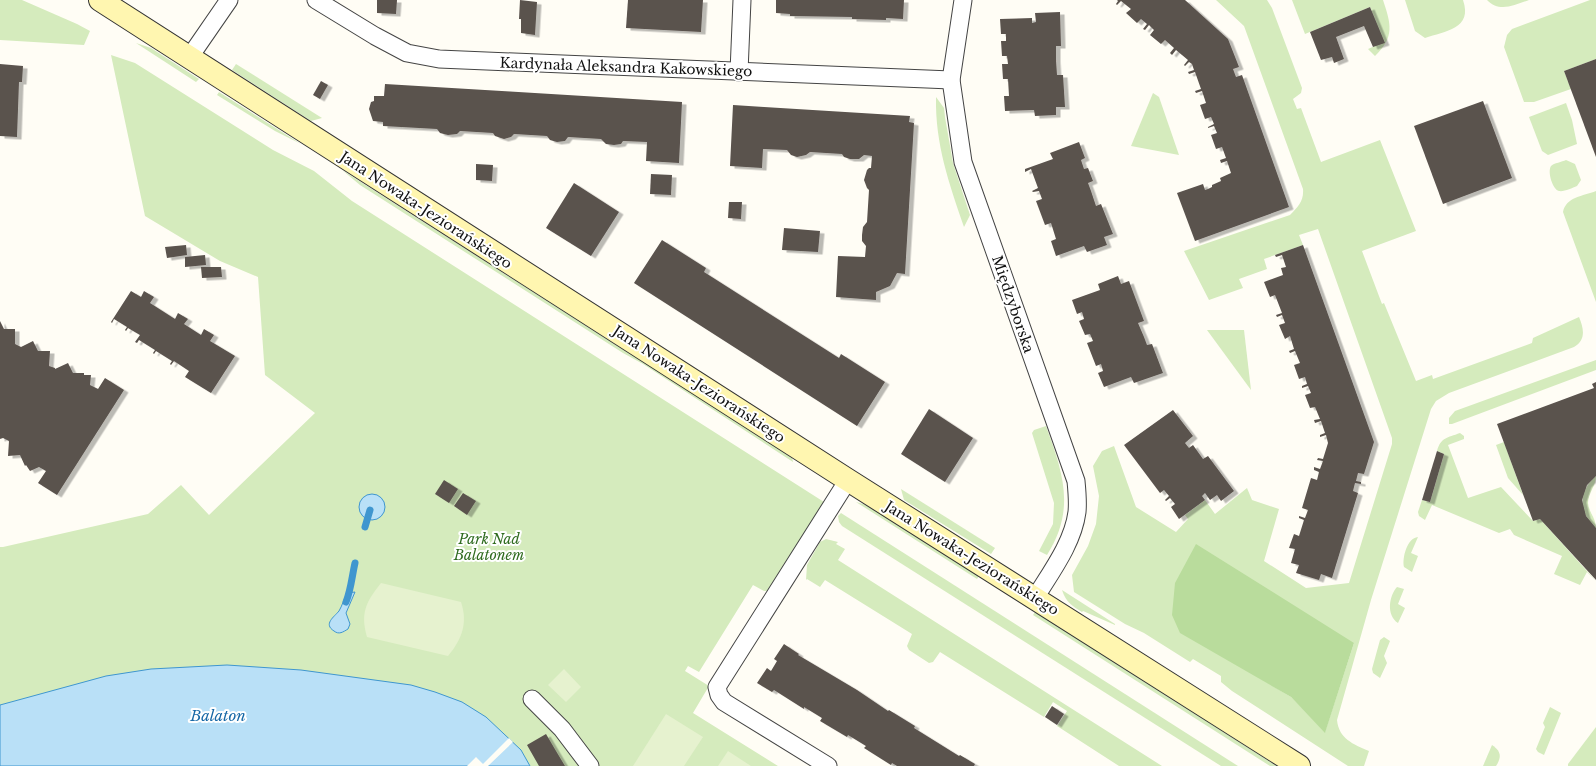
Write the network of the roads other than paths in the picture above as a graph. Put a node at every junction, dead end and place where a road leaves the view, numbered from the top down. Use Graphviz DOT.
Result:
graph roads {
  1 [pos="100,0"];
  2 [pos="229,0"];
  3 [pos="316,0"];
  4 [pos="742,0"];
  5 [pos="963,0"];
  6 [pos="189,58"];
  7 [pos="739,72"];
  8 [pos="951,80"];
  9 [pos="848,480"];
  10 [pos="1035,598"];
  11 [pos="532,699"];
  12 [pos="590,766"];
  13 [pos="828,766"];
  14 [pos="1299,766"];
  1 -- 6 [label="street, Jana Nowaka-Jeziorańskiego"];
  2 -- 6 [label="street"];
  3 -- 7 [label="street, Kardynała Aleksandra Kakowskiego"];
  4 -- 7 [label="street"];
  5 -- 8 [label="street, Międzyborska"];
  6 -- 9 [label="street, Jana Nowaka-Jeziorańskiego"];
  7 -- 8 [label="street, Kardynała Aleksandra Kakowskiego"];
  8 -- 10 [label="street, Międzyborska"];
  9 -- 10 [label="street, Jana Nowaka-Jeziorańskiego"];
  9 -- 13 [label="street"];
  10 -- 14 [label="street, Jana Nowaka-Jeziorańskiego"];
  11 -- 12 [label="street"];
}
